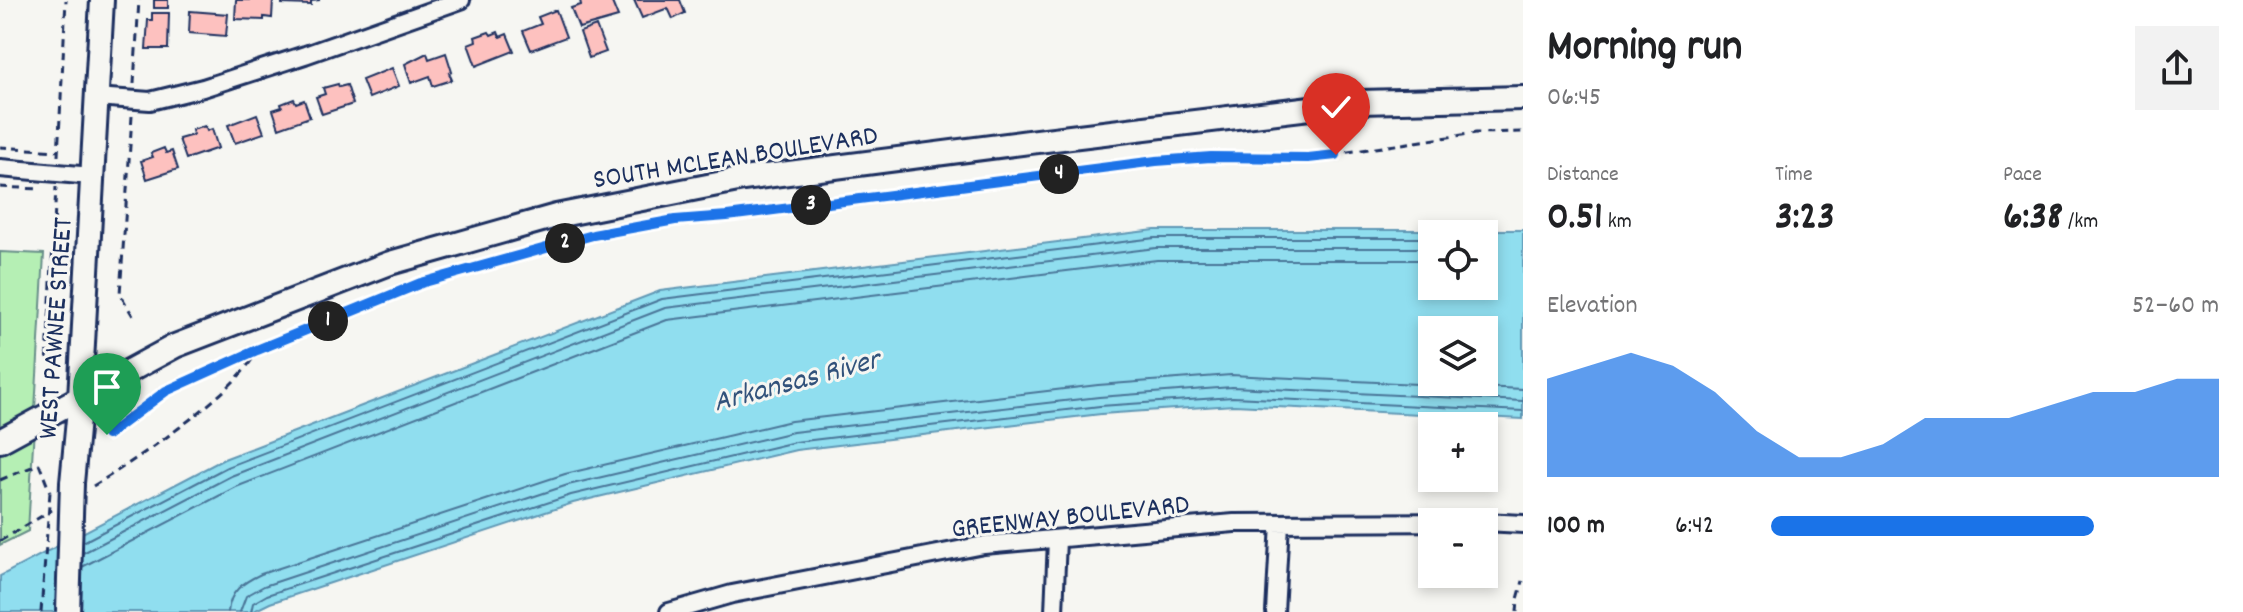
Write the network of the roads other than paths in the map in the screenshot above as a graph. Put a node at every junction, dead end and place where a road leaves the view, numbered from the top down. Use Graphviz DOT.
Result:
graph roads {
  1 [pos="102,0"];
  2 [pos="461,0"];
  3 [pos="96,97"];
  4 [pos="1523,98"];
  5 [pos="0,168"];
  6 [pos="92,176"];
  7 [pos="80,398"];
  8 [pos="0,441"];
  9 [pos="1418,522"];
  10 [pos="1280,523"];
  11 [pos="1498,523"];
  12 [pos="1523,524"];
  13 [pos="1057,539"];
  14 [pos="68,612"];
  15 [pos="669,612"];
  16 [pos="1054,612"];
  17 [pos="1275,612"];
  1 -- 3 [label="main road, WEST PAWNEE STREET"];
  2 -- 3 [label="street"];
  3 -- 6 [label="main road, WEST PAWNEE STREET"];
  4 -- 7 [label="main road, SOUTH MCLEAN BOULEVARD"];
  5 -- 6 [label="street"];
  6 -- 7 [label="main road, WEST PAWNEE STREET"];
  7 -- 8 [label="main road, SOUTH MCLEAN BOULEVARD"];
  7 -- 14 [label="main road, WEST PAWNEE STREET, bridge"];
  9 -- 10 [label="street, GREENWAY BOULEVARD"];
  10 -- 13 [label="street, GREENWAY BOULEVARD"];
  10 -- 17 [label="street"];
  11 -- 12 [label="street, GREENWAY BOULEVARD"];
  13 -- 15 [label="street, GREENWAY BOULEVARD"];
  13 -- 16 [label="street"];
}
